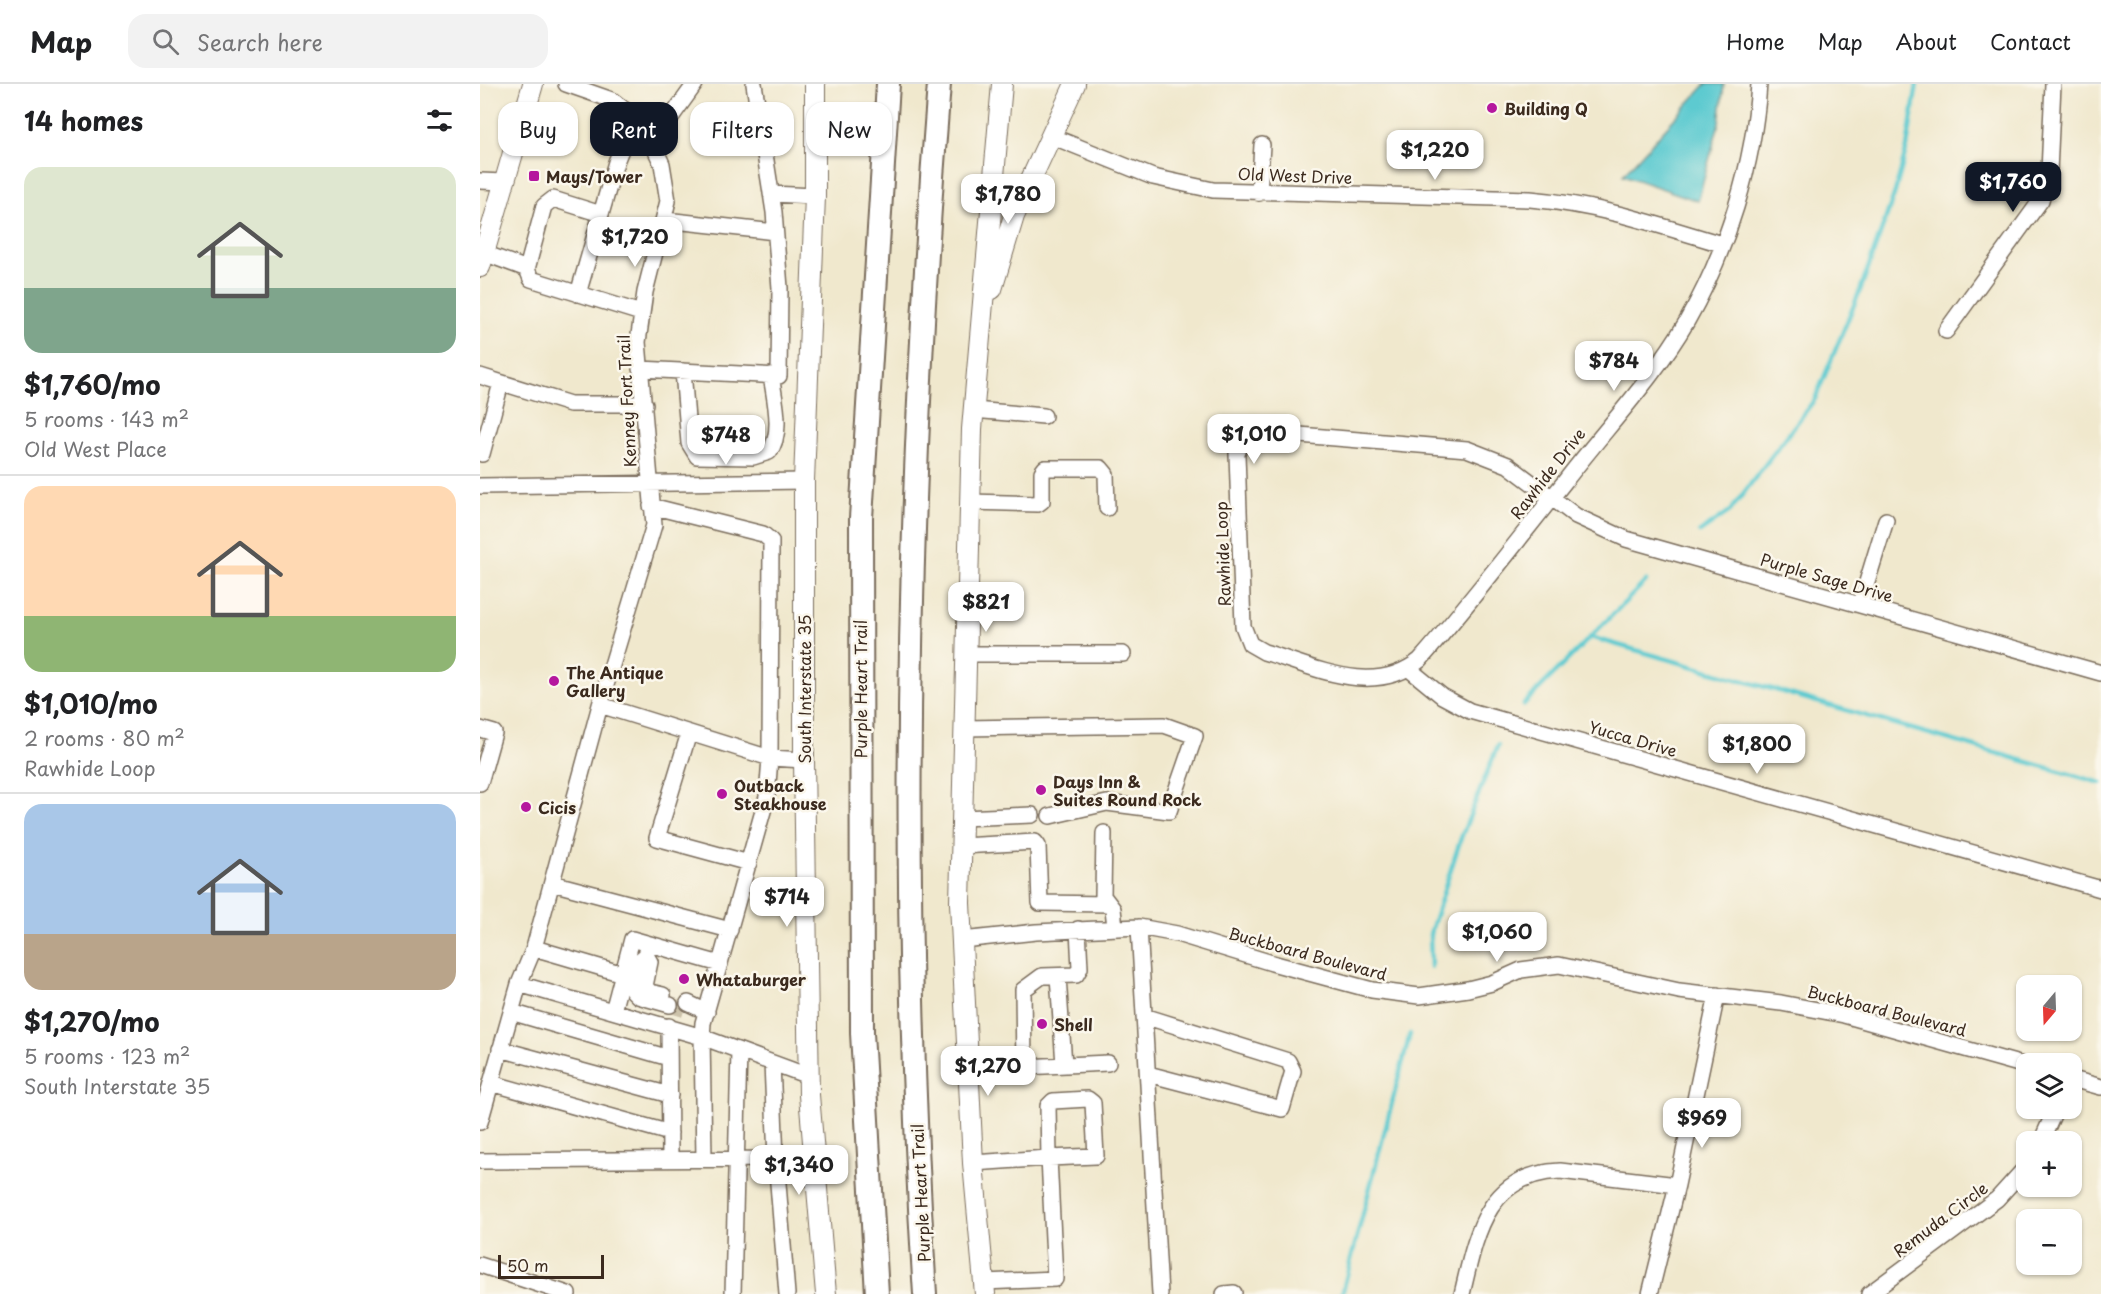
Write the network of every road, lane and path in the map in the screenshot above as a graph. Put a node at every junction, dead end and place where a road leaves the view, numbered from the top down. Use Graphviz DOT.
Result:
graph roads {
  1 [pos="533,84"];
  2 [pos="566,84"];
  3 [pos="695,84"];
  4 [pos="754,84"];
  5 [pos="815,84"];
  6 [pos="888,84"];
  7 [pos="939,84"];
  8 [pos="1002,84"];
  9 [pos="1075,84"];
  10 [pos="1759,84"];
  11 [pos="2053,84"];
  12 [pos="584,87"];
  13 [pos="615,102"];
  14 [pos="678,108"];
  15 [pos="1051,136"];
  16 [pos="1262,145"];
  17 [pos="618,156"];
  18 [pos="658,156"];
  19 [pos="480,181"];
  20 [pos="504,182"];
  21 [pos="1258,193"];
  22 [pos="771,194"];
  23 [pos="815,196"];
  24 [pos="601,214"];
  25 [pos="665,220"];
  26 [pos="775,232"];
  27 [pos="1721,244"];
  28 [pos="482,260"];
  29 [pos="527,269"];
  30 [pos="578,294"];
  31 [pos="641,313"];
  32 [pos="1946,331"];
  33 [pos="977,362"];
  34 [pos="639,369"];
  35 [pos="682,371"];
  36 [pos="771,375"];
  37 [pos="480,376"];
  38 [pos="501,383"];
  39 [pos="645,404"];
  40 [pos="973,410"];
  41 [pos="1044,416"];
  42 [pos="482,454"];
  43 [pos="804,481"];
  44 [pos="648,483"];
  45 [pos="480,486"];
  46 [pos="1552,497"];
  47 [pos="970,502"];
  48 [pos="651,506"];
  49 [pos="1107,508"];
  50 [pos="1886,520"];
  51 [pos="1860,605"];
  52 [pos="966,654"];
  53 [pos="1123,654"];
  54 [pos="1409,669"];
  55 [pos="2101,673"];
  56 [pos="600,705"];
  57 [pos="964,728"];
  58 [pos="480,729"];
  59 [pos="688,733"];
  60 [pos="770,758"];
  61 [pos="804,760"];
  62 [pos="480,783"];
  63 [pos="1032,815"];
  64 [pos="1050,816"];
  65 [pos="962,818"];
  66 [pos="1104,834"];
  67 [pos="961,846"];
  68 [pos="749,862"];
  69 [pos="552,883"];
  70 [pos="2101,889"];
  71 [pos="1109,904"];
  72 [pos="1115,927"];
  73 [pos="1139,927"];
  74 [pos="1078,929"];
  75 [pos="730,930"];
  76 [pos="962,940"];
  77 [pos="534,948"];
  78 [pos="648,950"];
  79 [pos="720,964"];
  80 [pos="623,974"];
  81 [pos="1058,976"];
  82 [pos="519,984"];
  83 [pos="1717,995"];
  84 [pos="671,1002"];
  85 [pos="613,1011"];
  86 [pos="511,1012"];
  87 [pos="1144,1016"];
  88 [pos="669,1026"];
  89 [pos="702,1037"];
  90 [pos="500,1049"];
  91 [pos="739,1051"];
  92 [pos="669,1058"];
  93 [pos="772,1063"];
  94 [pos="1108,1063"];
  95 [pos="2016,1063"];
  96 [pos="1064,1065"];
  97 [pos="1024,1067"];
  98 [pos="968,1069"];
  99 [pos="1148,1074"];
  100 [pos="808,1076"];
  101 [pos="2082,1082"];
  102 [pos="491,1083"];
  103 [pos="2101,1087"];
  104 [pos="669,1095"];
  105 [pos="482,1103"];
  106 [pos="480,1122"];
  107 [pos="670,1132"];
  108 [pos="1049,1158"];
  109 [pos="670,1159"];
  110 [pos="704,1159"];
  111 [pos="738,1159"];
  112 [pos="776,1159"];
  113 [pos="480,1161"];
  114 [pos="973,1163"];
  115 [pos="2016,1178"];
  116 [pos="1677,1185"];
  117 [pos="480,1265"];
  118 [pos="1056,1286"];
  119 [pos="985,1288"];
  120 [pos="1234,1293"];
  121 [pos="568,1294"];
  122 [pos="733,1294"];
  123 [pos="787,1294"];
  124 [pos="826,1294"];
  125 [pos="877,1294"];
  126 [pos="925,1294"];
  127 [pos="1160,1294"];
  128 [pos="1224,1294"];
  129 [pos="1462,1294"];
  130 [pos="1650,1294"];
  131 [pos="1869,1294"];
  1 -- 20 [label="main road"];
  2 -- 12 [label="street, Kenney Fort Trail"];
  3 -- 14 [label="street"];
  4 -- 22 [label="street"];
  5 -- 23 [label="main road, South Interstate 35"];
  6 -- 125 [label="highway, Purple Heart Trail"];
  7 -- 126 [label="highway, Purple Heart Trail"];
  8 -- 33 [label="main road"];
  9 -- 15 [label="main road"];
  10 -- 27 [label="street, Rawhide Drive"];
  11 -- 32 [label="street"];
  12 -- 13 [label="street, Kenney Fort Trail"];
  15 -- 21 [label="street, Old West Drive"];
  15 -- 33 [label="main road"];
  16 -- 21 [label="street"];
  17 -- 24 [label="street"];
  18 -- 25 [label="street, Kenney Fort Trail"];
  19 -- 20 [label="street"];
  20 -- 28 [label="main road"];
  21 -- 27 [label="street, Old West Drive"];
  22 -- 23 [label="street"];
  22 -- 26 [label="street"];
  23 -- 43 [label="main road, South Interstate 35"];
  24 -- 29 [label="street"];
  24 -- 30 [label="street"];
  25 -- 26 [label="street"];
  25 -- 31 [label="street, Kenney Fort Trail"];
  26 -- 36 [label="street"];
  27 -- 46 [label="street, Rawhide Drive"];
  28 -- 29 [label="street"];
  29 -- 30 [label="street"];
  30 -- 31 [label="street"];
  31 -- 34 [label="street, Kenney Fort Trail"];
  33 -- 40 [label="main road"];
  34 -- 35 [label="street"];
  34 -- 39 [label="street, Kenney Fort Trail"];
  35 -- 36 [label="street"];
  35 -- 36 [label="street"];
  37 -- 38 [label="street"];
  38 -- 39 [label="street"];
  38 -- 42 [label="street"];
  39 -- 44 [label="street, Kenney Fort Trail"];
  40 -- 41 [label="street"];
  40 -- 47 [label="main road"];
  43 -- 44 [label="street"];
  43 -- 61 [label="main road, South Interstate 35"];
  44 -- 45 [label="street"];
  44 -- 48 [label="street, Kenney Fort Trail"];
  46 -- 51 [label="street, Purple Sage Drive"];
  46 -- 54 [label="street, Rawhide Drive"];
  46 -- 54 [label="street, Rawhide Loop"];
  47 -- 49 [label="street"];
  47 -- 52 [label="main road"];
  48 -- 56 [label="street, Kenney Fort Trail"];
  48 -- 60 [label="street"];
  50 -- 51 [label="street"];
  51 -- 55 [label="street, Purple Sage Drive"];
  52 -- 53 [label="street"];
  52 -- 57 [label="main road"];
  54 -- 70 [label="street, Yucca Drive"];
  56 -- 59 [label="street"];
  56 -- 69 [label="street, Kenney Fort Trail"];
  57 -- 64 [label="street"];
  57 -- 65 [label="main road"];
  58 -- 62 [label="street"];
  59 -- 60 [label="street"];
  59 -- 68 [label="street"];
  60 -- 61 [label="street"];
  60 -- 68 [label="street"];
  61 -- 100 [label="main road, South Interstate 35"];
  63 -- 65 [label="street"];
  65 -- 67 [label="main road"];
  66 -- 71 [label="street"];
  67 -- 71 [label="street"];
  67 -- 76 [label="main road"];
  68 -- 75 [label="street"];
  69 -- 75 [label="street"];
  69 -- 77 [label="street, Kenney Fort Trail"];
  71 -- 72 [label="street"];
  72 -- 73 [label="street, Buckboard Boulevard"];
  72 -- 74 [label="street, Buckboard Boulevard"];
  73 -- 83 [label="street, Buckboard Boulevard"];
  73 -- 87 [label="street"];
  74 -- 76 [label="street, Buckboard Boulevard"];
  74 -- 81 [label="street"];
  75 -- 79 [label="street"];
  76 -- 98 [label="main road"];
  77 -- 80 [label="street"];
  77 -- 82 [label="street, Kenney Fort Trail"];
  78 -- 79 [label="street"];
  78 -- 80 [label="street"];
  78 -- 84 [label="street"];
  79 -- 89 [label="street"];
  80 -- 85 [label="street"];
  81 -- 96 [label="street"];
  81 -- 97 [label="street"];
  82 -- 85 [label="street"];
  82 -- 86 [label="street, Kenney Fort Trail"];
  83 -- 95 [label="street, Buckboard Boulevard"];
  83 -- 116 [label="street"];
  85 -- 88 [label="street"];
  86 -- 90 [label="street, Kenney Fort Trail"];
  86 -- 92 [label="street"];
  87 -- 99 [label="street"];
  87 -- 99 [label="street"];
  88 -- 89 [label="street"];
  88 -- 92 [label="street"];
  89 -- 91 [label="street"];
  89 -- 110 [label="street"];
  90 -- 102 [label="street, Kenney Fort Trail"];
  90 -- 104 [label="street"];
  91 -- 93 [label="street"];
  91 -- 111 [label="street"];
  92 -- 104 [label="street"];
  93 -- 100 [label="street"];
  93 -- 112 [label="street"];
  94 -- 96 [label="street"];
  96 -- 97 [label="street"];
  97 -- 98 [label="street"];
  98 -- 114 [label="main road"];
  99 -- 127 [label="street"];
  100 -- 124 [label="main road, South Interstate 35"];
  101 -- 103 [label="street"];
  102 -- 105 [label="street, Kenney Fort Trail"];
  102 -- 107 [label="street"];
  104 -- 107 [label="street"];
  105 -- 106 [label="street, Kenney Fort Trail"];
  107 -- 109 [label="street"];
  108 -- 108 [label="street"];
  108 -- 114 [label="street"];
  108 -- 118 [label="street"];
  109 -- 110 [label="street"];
  109 -- 113 [label="street"];
  110 -- 111 [label="street"];
  111 -- 112 [label="street"];
  111 -- 122 [label="street"];
  112 -- 123 [label="street"];
  114 -- 119 [label="main road"];
  115 -- 131 [label="street, Remuda Circle"];
  116 -- 129 [label="street"];
  116 -- 130 [label="street"];
  117 -- 121 [label="street"];
  118 -- 119 [label="street"];
  120 -- 128 [label="street"];
}
